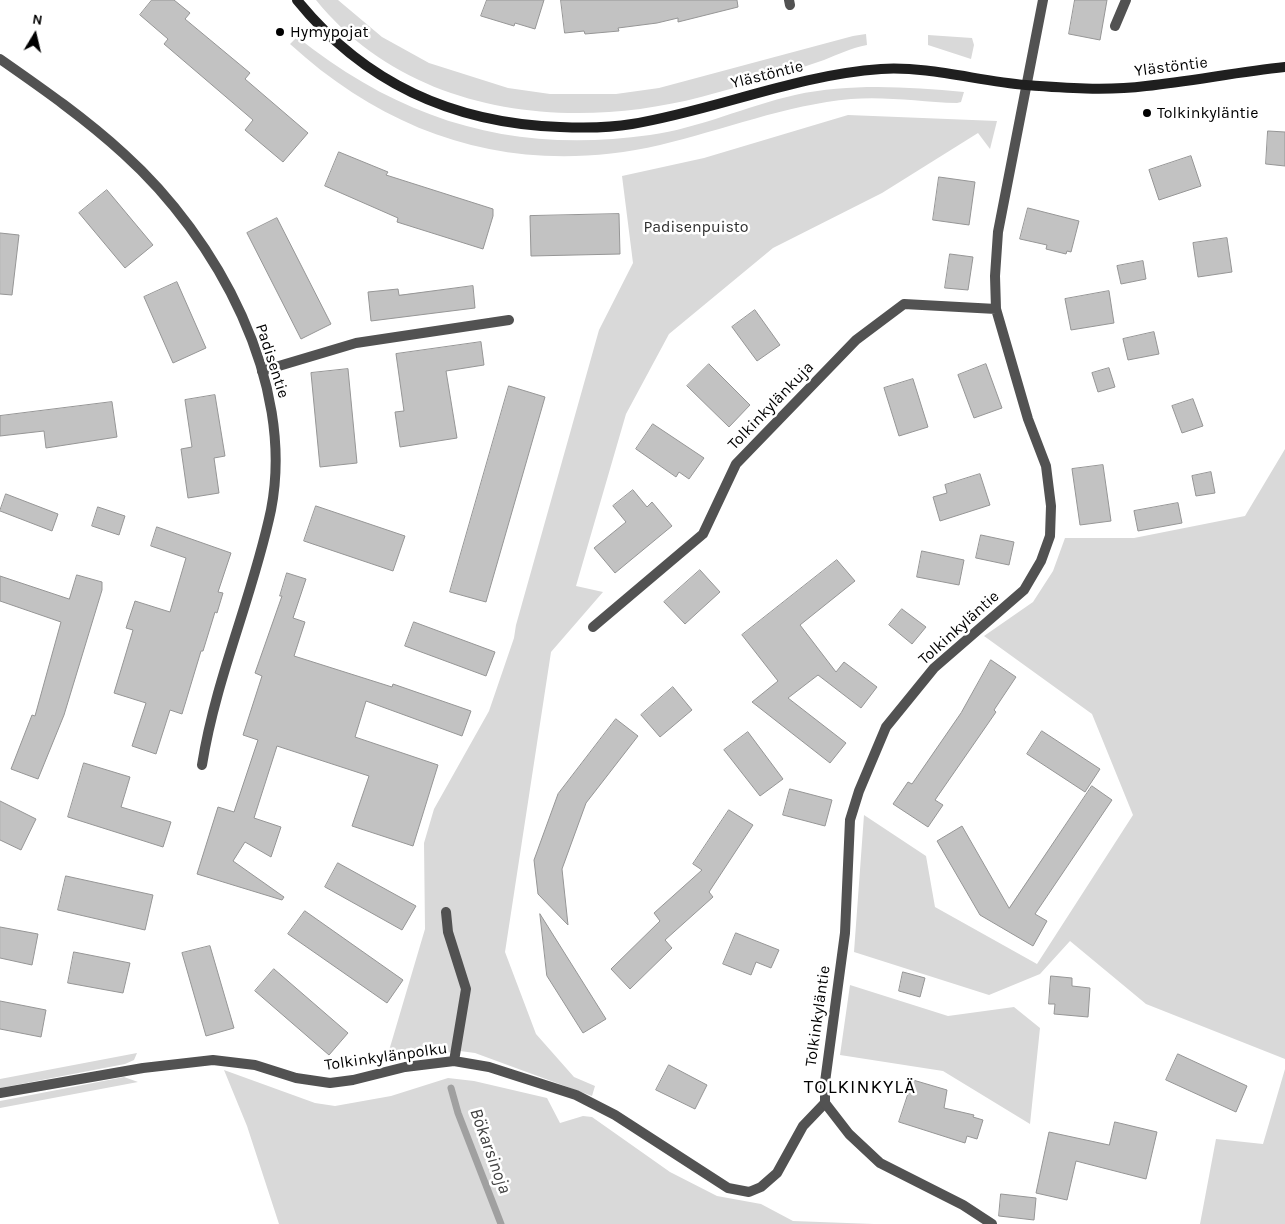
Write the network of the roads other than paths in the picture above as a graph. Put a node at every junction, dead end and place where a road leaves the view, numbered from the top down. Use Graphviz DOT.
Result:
graph roads {
  1 [pos="297,0"];
  2 [pos="1043,0"];
  3 [pos="1126,0"];
  4 [pos="1115,26"];
  5 [pos="0,59"];
  6 [pos="1285,67"];
  7 [pos="1026,85"];
  8 [pos="996,309"];
  9 [pos="509,320"];
  10 [pos="262,371"];
  11 [pos="593,628"];
  12 [pos="202,764"];
  13 [pos="446,912"];
  14 [pos="454,1061"];
  15 [pos="0,1093"];
  16 [pos="825,1102"];
  17 [pos="992,1224"];
  1 -- 7 [label="main road, Ylästöntie"];
  2 -- 7 [label="street, Tolkinkyläntie"];
  3 -- 4 [label="street"];
  5 -- 10 [label="street, Padisentie"];
  6 -- 7 [label="main road, Ylästöntie"];
  7 -- 8 [label="street, Tolkinkyläntie"];
  8 -- 11 [label="street, Tolkinkylänkuja"];
  8 -- 16 [label="street, Tolkinkyläntie"];
  9 -- 10 [label="street"];
  10 -- 12 [label="street, Padisentie"];
  13 -- 14 [label="street"];
  14 -- 15 [label="street, Tolkinkylänpolku"];
  14 -- 16 [label="street, Tolkinkylänpolku"];
  16 -- 17 [label="street"];
}
